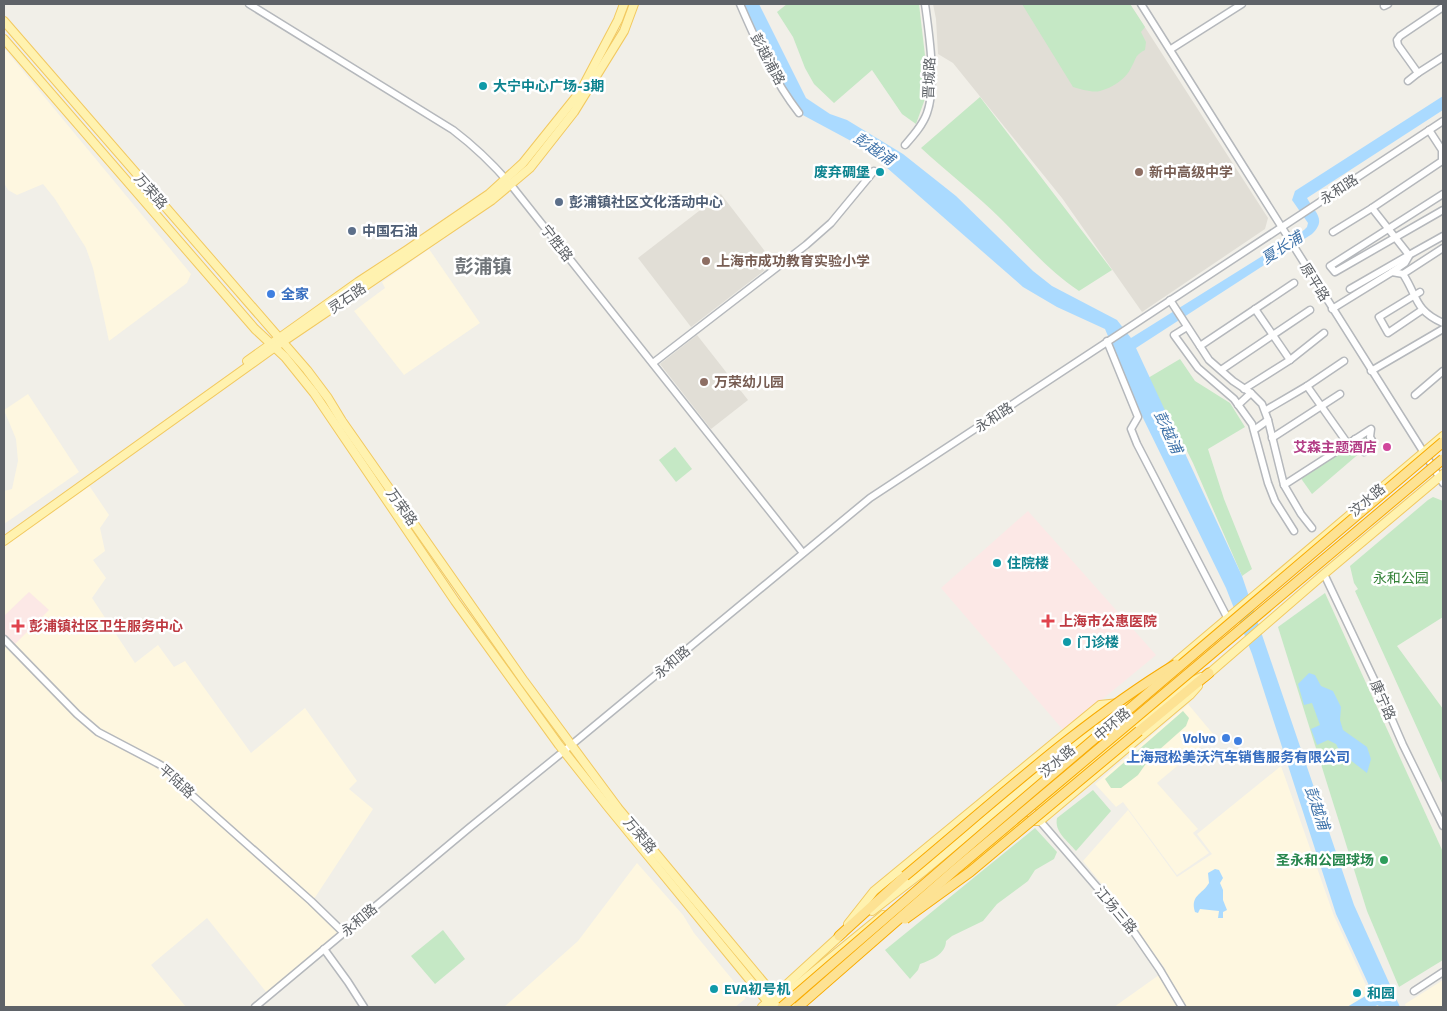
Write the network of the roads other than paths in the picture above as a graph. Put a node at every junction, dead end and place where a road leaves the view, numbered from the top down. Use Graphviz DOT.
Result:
graph roads {
  1 [pos="249,4"];
  2 [pos="624,4"];
  3 [pos="634,4"];
  4 [pos="740,4"];
  5 [pos="925,4"];
  6 [pos="1141,4"];
  7 [pos="1242,4"];
  8 [pos="1443,7"];
  9 [pos="4,21"];
  10 [pos="4,39"];
  11 [pos="1171,49"];
  12 [pos="1443,57"];
  13 [pos="1418,73"];
  14 [pos="1408,81"];
  15 [pos="799,113"];
  16 [pos="1443,121"];
  17 [pos="1431,129"];
  18 [pos="1443,143"];
  19 [pos="905,146"];
  20 [pos="1443,161"];
  21 [pos="874,171"];
  22 [pos="508,182"];
  23 [pos="1443,194"];
  24 [pos="1372,208"];
  25 [pos="1443,210"];
  26 [pos="1281,227"];
  27 [pos="1389,230"];
  28 [pos="1333,232"];
  29 [pos="1443,236"];
  30 [pos="1395,237"];
  31 [pos="1443,248"];
  32 [pos="1409,255"];
  33 [pos="1392,272"];
  34 [pos="1403,274"];
  35 [pos="1294,283"];
  36 [pos="1350,289"];
  37 [pos="1420,292"];
  38 [pos="1413,296"];
  39 [pos="1170,300"];
  40 [pos="1255,309"];
  41 [pos="1332,309"];
  42 [pos="1310,310"];
  43 [pos="1422,310"];
  44 [pos="1443,323"];
  45 [pos="1187,327"];
  46 [pos="1443,329"];
  47 [pos="1324,333"];
  48 [pos="1273,335"];
  49 [pos="281,339"];
  50 [pos="1107,341"];
  51 [pos="273,345"];
  52 [pos="1200,346"];
  53 [pos="1290,360"];
  54 [pos="1344,361"];
  55 [pos="652,363"];
  56 [pos="1221,370"];
  57 [pos="1371,371"];
  58 [pos="1443,371"];
  59 [pos="1307,386"];
  60 [pos="1244,389"];
  61 [pos="1251,393"];
  62 [pos="1340,394"];
  63 [pos="1415,395"];
  64 [pos="1238,405"];
  65 [pos="1321,407"];
  66 [pos="1266,410"];
  67 [pos="1268,420"];
  68 [pos="1254,430"];
  69 [pos="1443,436"];
  70 [pos="1272,438"];
  71 [pos="1355,439"];
  72 [pos="1443,442"];
  73 [pos="1348,444"];
  74 [pos="1374,444"];
  75 [pos="1443,447"];
  76 [pos="1364,452"];
  77 [pos="1423,453"];
  78 [pos="1443,455"];
  79 [pos="1443,459"];
  80 [pos="1430,463"];
  81 [pos="1442,479"];
  82 [pos="1284,485"];
  83 [pos="1352,525"];
  84 [pos="1312,528"];
  85 [pos="1294,531"];
  86 [pos="4,536"];
  87 [pos="1326,536"];
  88 [pos="4,542"];
  89 [pos="803,553"];
  90 [pos="1324,574"];
  91 [pos="1264,598"];
  92 [pos="1230,617"];
  93 [pos="1231,630"];
  94 [pos="4,639"];
  95 [pos="1200,649"];
  96 [pos="1189,651"];
  97 [pos="1183,668"];
  98 [pos="1209,673"];
  99 [pos="1128,702"];
  100 [pos="1143,707"];
  101 [pos="1136,730"];
  102 [pos="568,749"];
  103 [pos="1025,821"];
  104 [pos="1040,821"];
  105 [pos="1443,826"];
  106 [pos="921,852"];
  107 [pos="948,852"];
  108 [pos="344,933"];
  109 [pos="857,935"];
  110 [pos="839,936"];
  111 [pos="872,942"];
  112 [pos="828,948"];
  113 [pos="324,949"];
  114 [pos="858,958"];
  115 [pos="842,963"];
  116 [pos="1443,972"];
  117 [pos="798,974"];
  118 [pos="1414,991"];
  119 [pos="790,992"];
  120 [pos="779,1003"];
  121 [pos="769,1006"];
  122 [pos="255,1007"];
  123 [pos="364,1007"];
  124 [pos="790,1007"];
  125 [pos="798,1007"];
  126 [pos="804,1007"];
  127 [pos="1182,1007"];
  1 -- 22 [label="street, 宁胜路"];
  2 -- 22 [label="main road, 灵石路"];
  3 -- 22 [label="main road, 灵石路"];
  4 -- 15 [label="street, 彭越浦路"];
  5 -- 19 [label="street, 晋城路"];
  6 -- 11 [label="street, 原平路"];
  7 -- 11 [label="street"];
  8 -- 13 [label="street"];
  9 -- 49 [label="main road, 万荣路"];
  10 -- 51 [label="main road, 万荣路"];
  11 -- 26 [label="street, 原平路"];
  12 -- 13 [label="street"];
  13 -- 14 [label="street"];
  16 -- 17 [label="street, 永和路"];
  17 -- 18 [label="street"];
  17 -- 20 [label="street"];
  17 -- 26 [label="street, 永和路"];
  20 -- 24 [label="street"];
  21 -- 55 [label="street"];
  22 -- 49 [label="main road, 灵石路"];
  22 -- 55 [label="street, 宁胜路"];
  23 -- 27 [label="street"];
  24 -- 27 [label="street"];
  24 -- 28 [label="street"];
  25 -- 30 [label="street"];
  26 -- 39 [label="street, 永和路"];
  26 -- 41 [label="street, 原平路"];
  27 -- 30 [label="street"];
  27 -- 30 [label="street"];
  29 -- 32 [label="street"];
  30 -- 32 [label="street"];
  31 -- 34 [label="street"];
  32 -- 33 [label="street"];
  32 -- 36 [label="street"];
  33 -- 34 [label="street"];
  33 -- 41 [label="street"];
  34 -- 38 [label="street"];
  35 -- 40 [label="street"];
  37 -- 38 [label="street"];
  38 -- 43 [label="street"];
  38 -- 43 [label="street"];
  39 -- 45 [label="street"];
  39 -- 50 [label="street, 永和路"];
  40 -- 48 [label="street"];
  40 -- 52 [label="street"];
  41 -- 57 [label="street, 原平路"];
  42 -- 48 [label="street"];
  43 -- 44 [label="street"];
  45 -- 52 [label="street"];
  45 -- 64 [label="street"];
  46 -- 57 [label="street"];
  47 -- 53 [label="street"];
  48 -- 53 [label="street"];
  48 -- 56 [label="street"];
  49 -- 51 [label="main road, 灵石路"];
  49 -- 102 [label="main road, 万荣路"];
  50 -- 89 [label="street, 永和路"];
  50 -- 92 [label="street"];
  51 -- 86 [label="main road, 灵石路"];
  51 -- 88 [label="main road, 灵石路"];
  51 -- 102 [label="main road, 万荣路"];
  52 -- 56 [label="street"];
  53 -- 60 [label="street"];
  54 -- 59 [label="street"];
  55 -- 89 [label="street, 宁胜路"];
  56 -- 60 [label="street"];
  57 -- 77 [label="street, 原平路"];
  58 -- 63 [label="street"];
  59 -- 65 [label="street"];
  59 -- 66 [label="street"];
  60 -- 61 [label="street"];
  61 -- 64 [label="street"];
  61 -- 66 [label="street"];
  62 -- 65 [label="street"];
  64 -- 68 [label="street"];
  65 -- 70 [label="street"];
  65 -- 73 [label="street"];
  66 -- 67 [label="street"];
  67 -- 68 [label="street"];
  67 -- 70 [label="street"];
  68 -- 85 [label="street"];
  69 -- 77 [label="main road, 汶水路"];
  70 -- 82 [label="street"];
  71 -- 73 [label="street"];
  71 -- 74 [label="street"];
  71 -- 76 [label="street"];
  72 -- 95 [label="highway, 中环路, bridge"];
  73 -- 82 [label="street"];
  75 -- 80 [label="main road, 汶水路"];
  77 -- 80 [label="street, 原平路"];
  77 -- 87 [label="main road, 汶水路"];
  78 -- 80 [label="main road, 汶水路"];
  79 -- 111 [label="highway, 中环路, bridge"];
  80 -- 81 [label="street, 原平路"];
  80 -- 83 [label="main road, 汶水路"];
  80 -- 91 [label="main road, 汶水路"];
  81 -- 90 [label="main road"];
  82 -- 84 [label="street"];
  83 -- 87 [label="main road"];
  83 -- 91 [label="main road, 汶水路"];
  87 -- 91 [label="main road, 汶水路"];
  89 -- 102 [label="street, 永和路"];
  90 -- 98 [label="main road"];
  90 -- 105 [label="street, 康宁路"];
  91 -- 92 [label="main road, 汶水路"];
  91 -- 93 [label="main road, bridge"];
  92 -- 96 [label="main road, 汶水路"];
  93 -- 97 [label="main road"];
  93 -- 100 [label="main road"];
  94 -- 108 [label="street, 平陆路"];
  95 -- 110 [label="highway, bridge"];
  95 -- 120 [label="highway, 中环路, bridge"];
  96 -- 97 [label="main road"];
  96 -- 99 [label="main road, 汶水路"];
  97 -- 109 [label="main road"];
  98 -- 101 [label="highway"];
  98 -- 104 [label="main road"];
  99 -- 106 [label="main road"];
  99 -- 107 [label="main road, 汶水路"];
  100 -- 101 [label="main road"];
  100 -- 115 [label="main road"];
  101 -- 103 [label="main road"];
  101 -- 111 [label="highway, bridge"];
  102 -- 108 [label="street, 永和路"];
  102 -- 120 [label="main road, 万荣路"];
  102 -- 121 [label="main road, 万荣路"];
  103 -- 104 [label="main road"];
  103 -- 114 [label="main road"];
  104 -- 127 [label="street, 江场三路"];
  106 -- 107 [label="main road"];
  106 -- 110 [label="main road"];
  107 -- 110 [label="main road, 汶水路"];
  108 -- 113 [label="street, 永和路"];
  109 -- 112 [label="main road"];
  109 -- 119 [label="main road"];
  110 -- 112 [label="main road, 汶水路"];
  111 -- 125 [label="highway, 中环路, bridge"];
  112 -- 117 [label="main road, 汶水路"];
  113 -- 122 [label="street, 永和路"];
  113 -- 123 [label="street"];
  114 -- 115 [label="main road"];
  114 -- 126 [label="main road"];
  115 -- 124 [label="main road"];
  116 -- 118 [label="street"];
  117 -- 119 [label="main road"];
  117 -- 120 [label="main road, 汶水路"];
  119 -- 120 [label="main road"];
  120 -- 121 [label="main road, 汶水路"];
}
